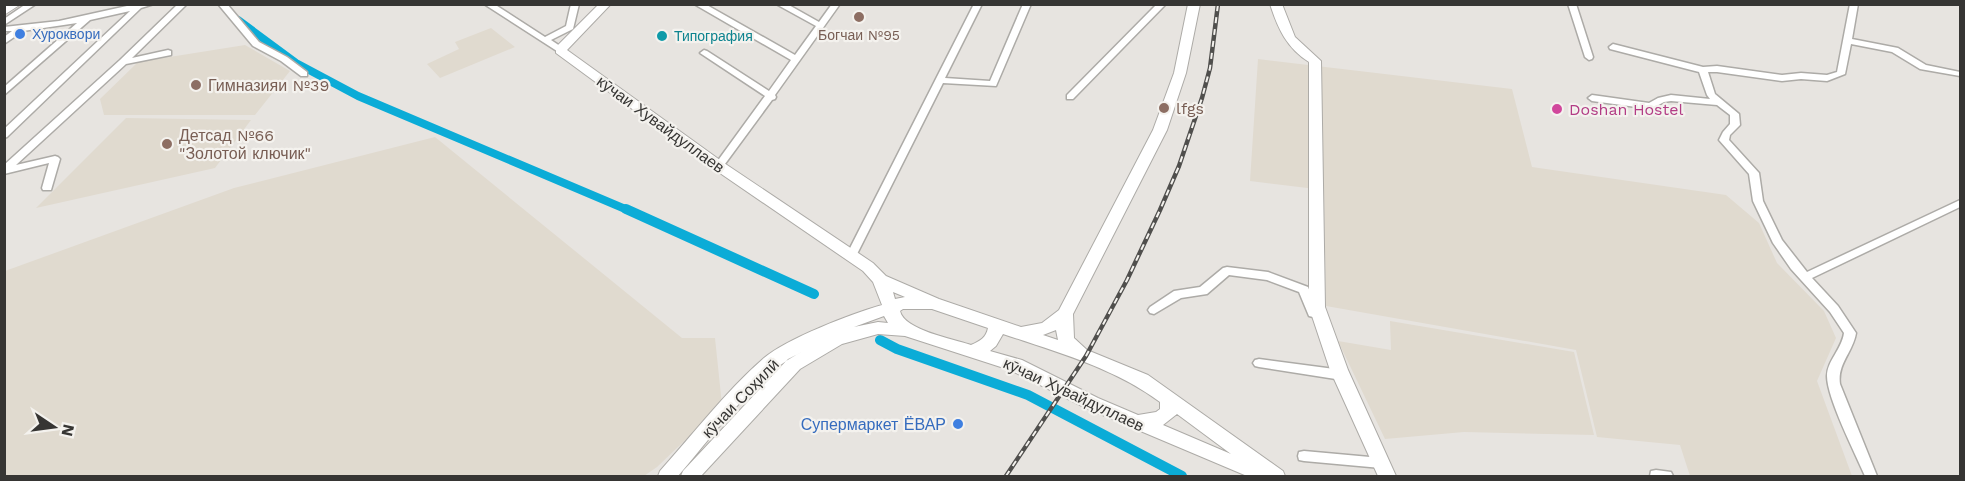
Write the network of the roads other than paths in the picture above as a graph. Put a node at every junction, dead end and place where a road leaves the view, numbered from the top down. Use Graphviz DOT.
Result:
graph roads {
  1 [pos="14,4"];
  2 [pos="32,4"];
  3 [pos="150,4"];
  4 [pos="183,4"];
  5 [pos="222,4"];
  6 [pos="488,4"];
  7 [pos="575,4"];
  8 [pos="606,4"];
  9 [pos="698,4"];
  10 [pos="780,4"];
  11 [pos="836,4"];
  12 [pos="978,4"];
  13 [pos="1027,4"];
  14 [pos="1162,4"];
  15 [pos="1194,4"];
  16 [pos="1276,4"];
  17 [pos="1572,4"];
  18 [pos="1854,4"];
  19 [pos="138,7"];
  20 [pos="4,11"];
  21 [pos="90,16"];
  22 [pos="4,23"];
  23 [pos="821,26"];
  24 [pos="4,29"];
  25 [pos="20,29"];
  26 [pos="545,40"];
  27 [pos="1848,41"];
  28 [pos="4,42"];
  29 [pos="1613,47"];
  30 [pos="560,50"];
  31 [pos="168,53"];
  32 [pos="704,53"];
  33 [pos="1589,57"];
  34 [pos="797,60"];
  35 [pos="123,62"];
  36 [pos="1703,70"];
  37 [pos="304,74"];
  38 [pos="1960,74"];
  39 [pos="940,80"];
  40 [pos="4,92"];
  41 [pos="772,96"];
  42 [pos="1070,97"];
  43 [pos="1592,98"];
  44 [pos="1719,102"];
  45 [pos="4,135"];
  46 [pos="719,166"];
  47 [pos="6,171"];
  48 [pos="47,188"];
  49 [pos="1960,203"];
  50 [pos="851,256"];
  51 [pos="1805,277"];
  52 [pos="880,280"];
  53 [pos="933,303"];
  54 [pos="891,308"];
  55 [pos="1154,310"];
  56 [pos="1065,314"];
  57 [pos="1320,315"];
  58 [pos="997,325"];
  59 [pos="905,330"];
  60 [pos="1021,333"];
  61 [pos="974,350"];
  62 [pos="1086,356"];
  63 [pos="1259,363"];
  64 [pos="1342,375"];
  65 [pos="1169,400"];
  66 [pos="1135,422"];
  67 [pos="1304,456"];
  68 [pos="1384,470"];
  69 [pos="667,477"];
  70 [pos="690,477"];
  71 [pos="1265,477"];
  72 [pos="1276,477"];
  73 [pos="1871,477"];
  1 -- 20 [label="highway"];
  2 -- 22 [label="street"];
  3 -- 19 [label="street"];
  4 -- 35 [label="street"];
  5 -- 37 [label="street"];
  6 -- 26 [label="street"];
  7 -- 26 [label="street"];
  8 -- 30 [label="street"];
  9 -- 34 [label="street"];
  10 -- 23 [label="street"];
  11 -- 23 [label="street"];
  12 -- 39 [label="street"];
  13 -- 39 [label="street"];
  14 -- 42 [label="street"];
  15 -- 56 [label="street"];
  16 -- 57 [label="street"];
  17 -- 33 [label="street"];
  18 -- 27 [label="street"];
  19 -- 21 [label="street"];
  19 -- 45 [label="street"];
  21 -- 25 [label="street"];
  21 -- 40 [label="street"];
  23 -- 34 [label="street"];
  24 -- 25 [label="street"];
  25 -- 28 [label="street"];
  26 -- 30 [label="street"];
  27 -- 36 [label="street"];
  27 -- 38 [label="street"];
  29 -- 36 [label="street"];
  30 -- 46 [label="street, кӯчаи Хувайдуллаев"];
  31 -- 35 [label="street"];
  32 -- 41 [label="street"];
  34 -- 41 [label="street"];
  35 -- 47 [label="street"];
  36 -- 44 [label="street"];
  39 -- 50 [label="street"];
  41 -- 46 [label="street"];
  43 -- 44 [label="street"];
  44 -- 51 [label="street"];
  46 -- 50 [label="street, кӯчаи Хувайдуллаев"];
  47 -- 48 [label="street"];
  49 -- 51 [label="street"];
  50 -- 52 [label="street, кӯчаи Хувайдуллаев"];
  51 -- 73 [label="street"];
  52 -- 53 [label="street, кӯчаи Хувайдуллаев"];
  52 -- 54 [label="street, кӯчаи Хувайдуллаев"];
  53 -- 54 [label="street, кӯчаи Хувайдуллаев"];
  53 -- 58 [label="street, кӯчаи Хувайдуллаев"];
  54 -- 59 [label="street, кӯчаи Хувайдуллаев"];
  54 -- 69 [label="street, кӯчаи Соҳилӣ"];
  55 -- 57 [label="street"];
  56 -- 60 [label="street"];
  56 -- 62 [label="street"];
  57 -- 64 [label="street"];
  58 -- 60 [label="street, кӯчаи Хувайдуллаев"];
  58 -- 61 [label="street"];
  59 -- 61 [label="street, кӯчаи Хувайдуллаев"];
  59 -- 70 [label="street, кӯчаи Соҳилӣ"];
  60 -- 62 [label="street, кӯчаи Хувайдуллаев"];
  61 -- 66 [label="street, кӯчаи Хувайдуллаев"];
  62 -- 65 [label="street, кӯчаи Хувайдуллаев"];
  63 -- 64 [label="street"];
  64 -- 68 [label="street"];
  65 -- 66 [label="street"];
  65 -- 72 [label="street, кӯчаи Хувайдуллаев"];
  66 -- 71 [label="street, кӯчаи Хувайдуллаев"];
  67 -- 68 [label="street"];
}
